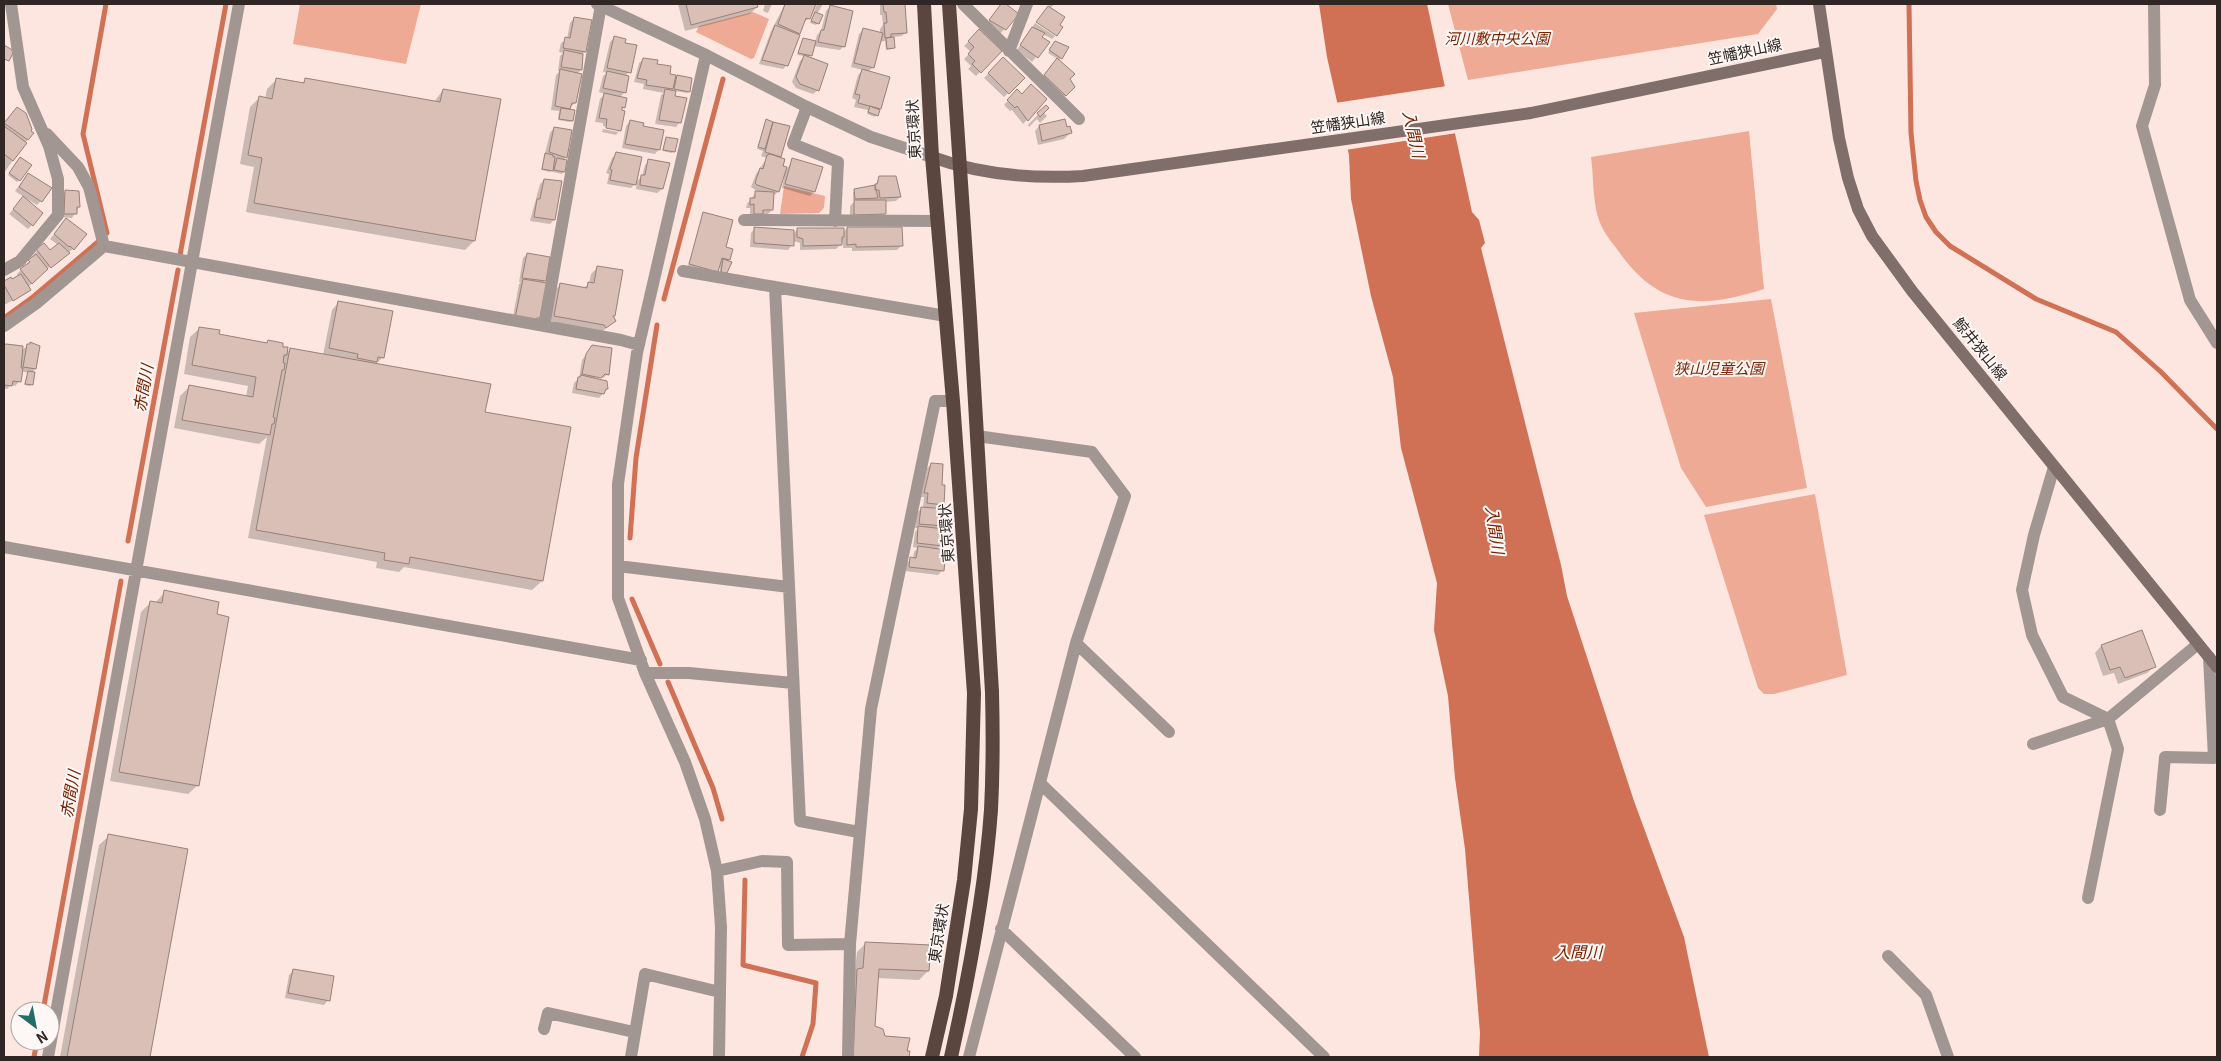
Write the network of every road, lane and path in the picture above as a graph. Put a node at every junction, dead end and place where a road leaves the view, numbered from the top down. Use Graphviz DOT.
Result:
graph roads {
  1 [pos="11,4"];
  2 [pos="239,4"];
  3 [pos="601,4"];
  4 [pos="924,4"];
  5 [pos="949,4"];
  6 [pos="963,4"];
  7 [pos="1027,4"];
  8 [pos="1819,4"];
  9 [pos="2154,4"];
  10 [pos="1009,51"];
  11 [pos="1825,52"];
  12 [pos="706,55"];
  13 [pos="806,107"];
  14 [pos="1079,119"];
  15 [pos="38,125"];
  16 [pos="932,157"];
  17 [pos="959,167"];
  18 [pos="744,220"];
  19 [pos="835,221"];
  20 [pos="938,221"];
  21 [pos="104,246"];
  22 [pos="192,263"];
  23 [pos="4,270"];
  24 [pos="683,271"];
  25 [pos="775,287"];
  26 [pos="946,316"];
  27 [pos="4,326"];
  28 [pos="544,326"];
  29 [pos="2217,343"];
  30 [pos="639,345"];
  31 [pos="954,401"];
  32 [pos="977,436"];
  33 [pos="2054,467"];
  34 [pos="4,547"];
  35 [pos="618,566"];
  36 [pos="137,571"];
  37 [pos="789,588"];
  38 [pos="1076,643"];
  39 [pos="2198,644"];
  40 [pos="641,660"];
  41 [pos="2213,662"];
  42 [pos="645,673"];
  43 [pos="793,683"];
  44 [pos="2108,719"];
  45 [pos="1169,732"];
  46 [pos="2033,744"];
  47 [pos="2216,758"];
  48 [pos="1041,784"];
  49 [pos="2160,810"];
  50 [pos="859,832"];
  51 [pos="717,871"];
  52 [pos="2088,898"];
  53 [pos="1001,929"];
  54 [pos="850,944"];
  55 [pos="1888,956"];
  56 [pos="720,992"];
  57 [pos="544,1029"];
  58 [pos="634,1032"];
  59 [pos="48,1057"];
  60 [pos="631,1057"];
  61 [pos="719,1057"];
  62 [pos="848,1057"];
  63 [pos="932,1057"];
  64 [pos="951,1057"];
  65 [pos="969,1057"];
  66 [pos="1135,1057"];
  67 [pos="1324,1057"];
  68 [pos="1948,1057"];
  1 -- 15 [label="street"];
  2 -- 22 [label="street"];
  3 -- 12 [label="street"];
  3 -- 28 [label="street"];
  4 -- 16 [label="highway, 東京環状"];
  5 -- 17 [label="highway"];
  6 -- 10 [label="street"];
  7 -- 10 [label="street"];
  8 -- 11 [label="main road, 鯨井狭山線"];
  9 -- 29 [label="street"];
  10 -- 14 [label="street"];
  11 -- 17 [label="main road, 笠幡狭山線"];
  11 -- 33 [label="main road, 鯨井狭山線"];
  12 -- 13 [label="street"];
  12 -- 30 [label="street"];
  13 -- 16 [label="street"];
  13 -- 19 [label="street"];
  15 -- 21 [label="street"];
  15 -- 23 [label="street"];
  16 -- 17 [label="main road, 笠幡狭山線"];
  16 -- 20 [label="highway, 東京環状"];
  17 -- 32 [label="highway"];
  18 -- 19 [label="street"];
  19 -- 20 [label="street"];
  20 -- 26 [label="highway, 東京環状"];
  21 -- 22 [label="street"];
  21 -- 27 [label="street"];
  22 -- 28 [label="street"];
  22 -- 36 [label="street"];
  24 -- 25 [label="street"];
  25 -- 26 [label="street"];
  25 -- 37 [label="street"];
  26 -- 31 [label="highway, 東京環状"];
  28 -- 30 [label="street"];
  30 -- 35 [label="street"];
  31 -- 50 [label="street"];
  31 -- 63 [label="highway, 東京環状"];
  32 -- 38 [label="street"];
  32 -- 64 [label="highway"];
  33 -- 39 [label="main road, 鯨井狭山線"];
  33 -- 44 [label="street"];
  34 -- 36 [label="street"];
  35 -- 37 [label="street"];
  35 -- 40 [label="street"];
  36 -- 40 [label="street"];
  36 -- 59 [label="street"];
  37 -- 43 [label="street"];
  38 -- 45 [label="street"];
  38 -- 48 [label="street"];
  39 -- 41 [label="main road, 鯨井狭山線"];
  39 -- 44 [label="street"];
  40 -- 42 [label="street"];
  41 -- 47 [label="street"];
  42 -- 43 [label="street"];
  42 -- 51 [label="street"];
  43 -- 50 [label="street"];
  44 -- 46 [label="street"];
  44 -- 52 [label="street"];
  47 -- 49 [label="street"];
  48 -- 53 [label="street"];
  48 -- 67 [label="street"];
  50 -- 54 [label="street"];
  51 -- 54 [label="street"];
  51 -- 56 [label="street"];
  53 -- 65 [label="street"];
  53 -- 66 [label="street"];
  54 -- 62 [label="street"];
  55 -- 68 [label="street"];
  56 -- 58 [label="street"];
  56 -- 61 [label="street"];
  57 -- 58 [label="street"];
  58 -- 60 [label="street"];
}
